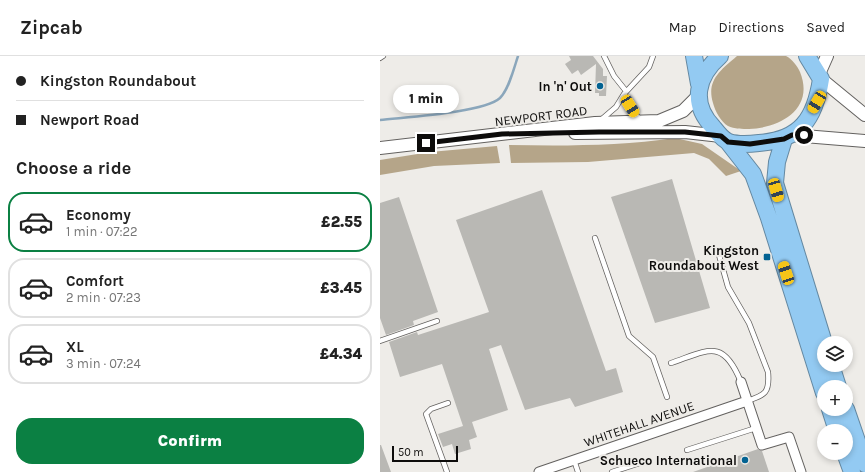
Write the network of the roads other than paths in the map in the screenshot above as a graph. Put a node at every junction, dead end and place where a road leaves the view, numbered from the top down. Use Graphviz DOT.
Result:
graph roads {
  1 [pos="383,56"];
  2 [pos="604,56"];
  3 [pos="652,56"];
  4 [pos="694,56"];
  5 [pos="720,56"];
  6 [pos="807,56"];
  7 [pos="827,56"];
  8 [pos="380,58"];
  9 [pos="820,77"];
  10 [pos="699,90"];
  11 [pos="625,92"];
  12 [pos="862,113"];
  13 [pos="595,123"];
  14 [pos="644,123"];
  15 [pos="502,134"];
  16 [pos="788,137"];
  17 [pos="724,139"];
  18 [pos="865,141"];
  19 [pos="380,148"];
  20 [pos="776,216"];
  21 [pos="594,238"];
  22 [pos="719,255"];
  23 [pos="437,321"];
  24 [pos="821,336"];
  25 [pos="380,341"];
  26 [pos="671,363"];
  27 [pos="820,380"];
  28 [pos="741,382"];
  29 [pos="667,397"];
  30 [pos="448,403"];
  31 [pos="749,405"];
  32 [pos="848,416"];
  33 [pos="756,428"];
  34 [pos="687,450"];
  35 [pos="574,460"];
  36 [pos="848,460"];
  37 [pos="643,462"];
  38 [pos="865,464"];
  39 [pos="447,472"];
  40 [pos="539,472"];
  41 [pos="578,472"];
  42 [pos="612,472"];
  43 [pos="801,472"];
  44 [pos="852,472"];
  1 -- 8 [label="lane"];
  2 -- 11 [label="lane"];
  3 -- 11 [label="lane"];
  4 -- 10 [label="highway"];
  5 -- 10 [label="highway"];
  6 -- 9 [label="highway"];
  7 -- 9 [label="street"];
  9 -- 12 [label="street"];
  9 -- 16 [label="highway"];
  10 -- 14 [label="street, NEWPORT ROAD"];
  10 -- 17 [label="highway"];
  11 -- 13 [label="lane"];
  11 -- 14 [label="lane"];
  13 -- 14 [label="street, NEWPORT ROAD"];
  13 -- 15 [label="street, NEWPORT ROAD"];
  15 -- 17 [label="street"];
  15 -- 19 [label="street, NEWPORT ROAD"];
  16 -- 17 [label="highway"];
  16 -- 18 [label="street"];
  16 -- 20 [label="highway"];
  17 -- 20 [label="highway"];
  20 -- 24 [label="highway"];
  20 -- 27 [label="highway"];
  21 -- 29 [label="lane"];
  22 -- 31 [label="lane"];
  23 -- 25 [label="lane"];
  26 -- 28 [label="lane"];
  28 -- 31 [label="street"];
  30 -- 39 [label="lane"];
  31 -- 33 [label="street"];
  31 -- 35 [label="street, WHITEHALL AVENUE"];
  32 -- 38 [label="highway"];
  33 -- 34 [label="lane"];
  33 -- 43 [label="street"];
  35 -- 40 [label="street, WHITEHALL AVENUE"];
  35 -- 41 [label="lane"];
  36 -- 44 [label="highway"];
  37 -- 42 [label="lane"];
}
